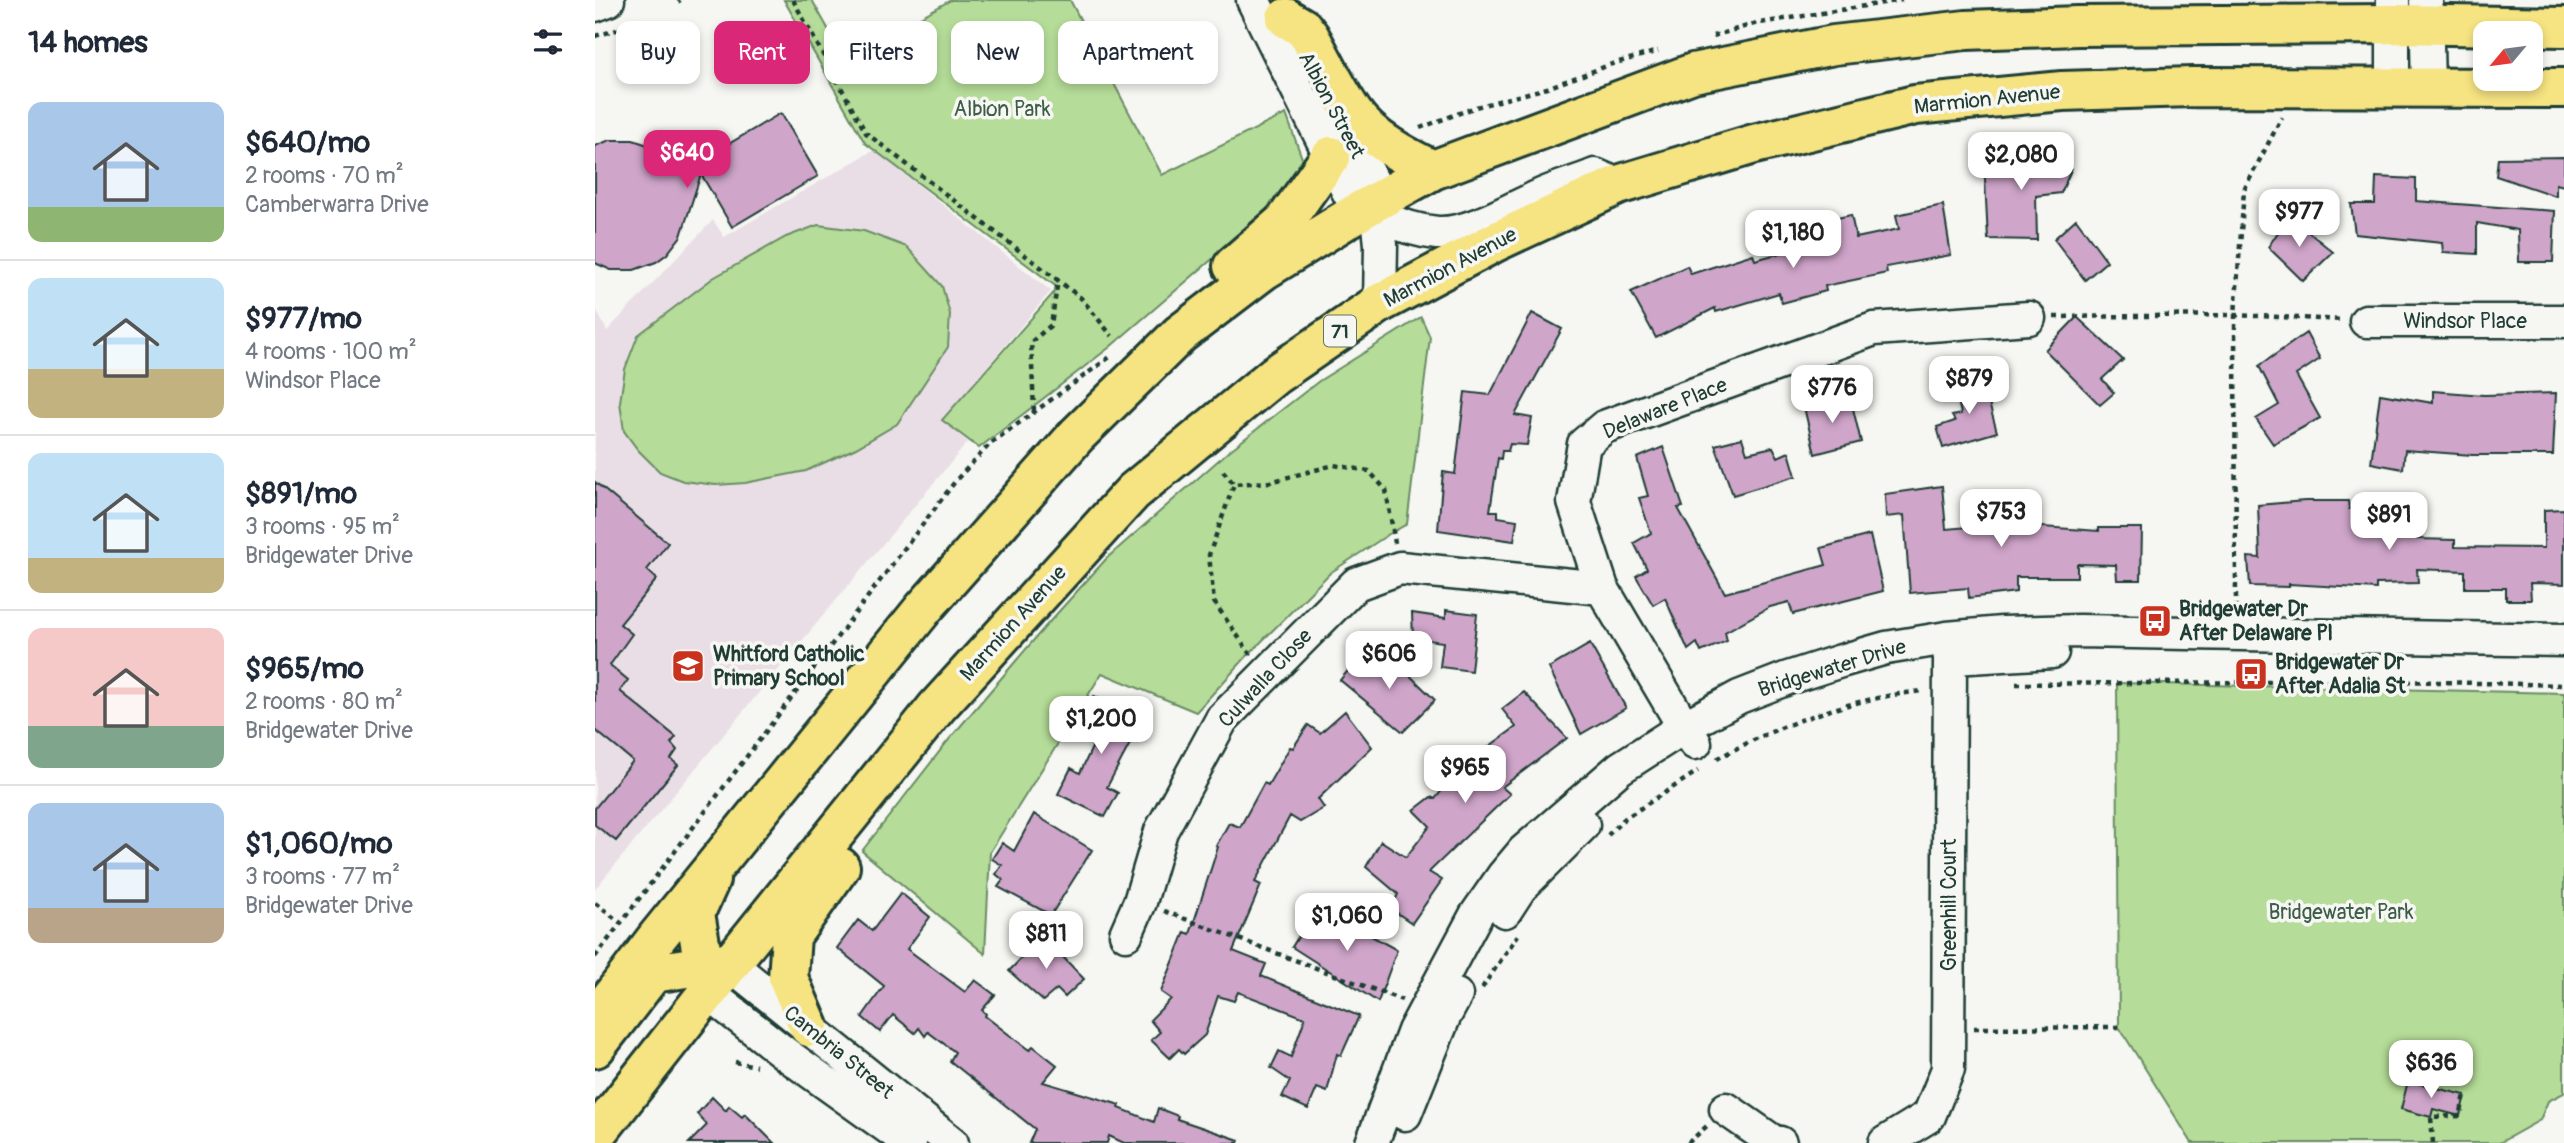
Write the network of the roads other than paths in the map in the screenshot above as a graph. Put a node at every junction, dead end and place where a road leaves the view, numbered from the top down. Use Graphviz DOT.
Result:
graph roads {
  1 [pos="608,0"];
  2 [pos="1253,0"];
  3 [pos="2333,0"];
  4 [pos="595,5"];
  5 [pos="1281,9"];
  6 [pos="2409,12"];
  7 [pos="2295,25"];
  8 [pos="2564,27"];
  9 [pos="2411,87"];
  10 [pos="2564,88"];
  11 [pos="1331,156"];
  12 [pos="1433,170"];
  13 [pos="1618,185"];
  14 [pos="1373,208"];
  15 [pos="1380,303"];
  16 [pos="2029,318"];
  17 [pos="2367,320"];
  18 [pos="2564,321"];
  19 [pos="1180,334"];
  20 [pos="1602,588"];
  21 [pos="2564,640"];
  22 [pos="2564,661"];
  23 [pos="1949,662"];
  24 [pos="904,748"];
  25 [pos="1700,749"];
  26 [pos="721,857"];
  27 [pos="1126,934"];
  28 [pos="717,971"];
  29 [pos="595,1019"];
  30 [pos="809,1027"];
  31 [pos="595,1048"];
  32 [pos="1726,1109"];
  33 [pos="595,1136"];
  34 [pos="910,1143"];
  35 [pos="952,1143"];
  36 [pos="1372,1143"];
  37 [pos="1396,1143"];
  38 [pos="1780,1143"];
  39 [pos="1885,1143"];
  1 -- 4 [label="street"];
  2 -- 11 [label="street, Albion Street"];
  3 -- 7 [label="highway"];
  5 -- 12 [label="highway"];
  5 -- 14 [label="street, Albion Street"];
  6 -- 7 [label="highway"];
  6 -- 8 [label="highway"];
  6 -- 9 [label="street"];
  7 -- 12 [label="highway"];
  9 -- 10 [label="highway, Marmion Avenue / 71"];
  9 -- 13 [label="highway, Marmion Avenue / 71"];
  11 -- 14 [label="street, Albion Street"];
  11 -- 19 [label="highway"];
  12 -- 14 [label="highway"];
  13 -- 14 [label="street, Albion Street"];
  13 -- 15 [label="highway, Marmion Avenue / 71"];
  14 -- 15 [label="street, Albion Street"];
  14 -- 19 [label="highway"];
  15 -- 24 [label="highway, Marmion Avenue / 71"];
  16 -- 20 [label="street, Delaware Place"];
  17 -- 18 [label="street, Windsor Place"];
  19 -- 26 [label="highway"];
  20 -- 25 [label="street, Delaware Place"];
  20 -- 27 [label="street, Culwalla Close"];
  21 -- 23 [label="street, Bridgewater Drive"];
  22 -- 23 [label="street, Bridgewater Drive"];
  23 -- 25 [label="street, Bridgewater Drive"];
  23 -- 39 [label="street, Greenhill Court"];
  24 -- 28 [label="highway, Marmion Avenue / 71"];
  24 -- 30 [label="highway"];
  25 -- 36 [label="street, Bridgewater Drive"];
  25 -- 37 [label="street, Bridgewater Drive"];
  26 -- 28 [label="highway"];
  26 -- 29 [label="highway"];
  28 -- 30 [label="street, Cambria Street"];
  28 -- 31 [label="highway"];
  28 -- 33 [label="highway, Marmion Avenue / 71"];
  28 -- 34 [label="street, Cambria Street"];
  30 -- 35 [label="street, Cambria Street"];
  32 -- 38 [label="street"];
}
